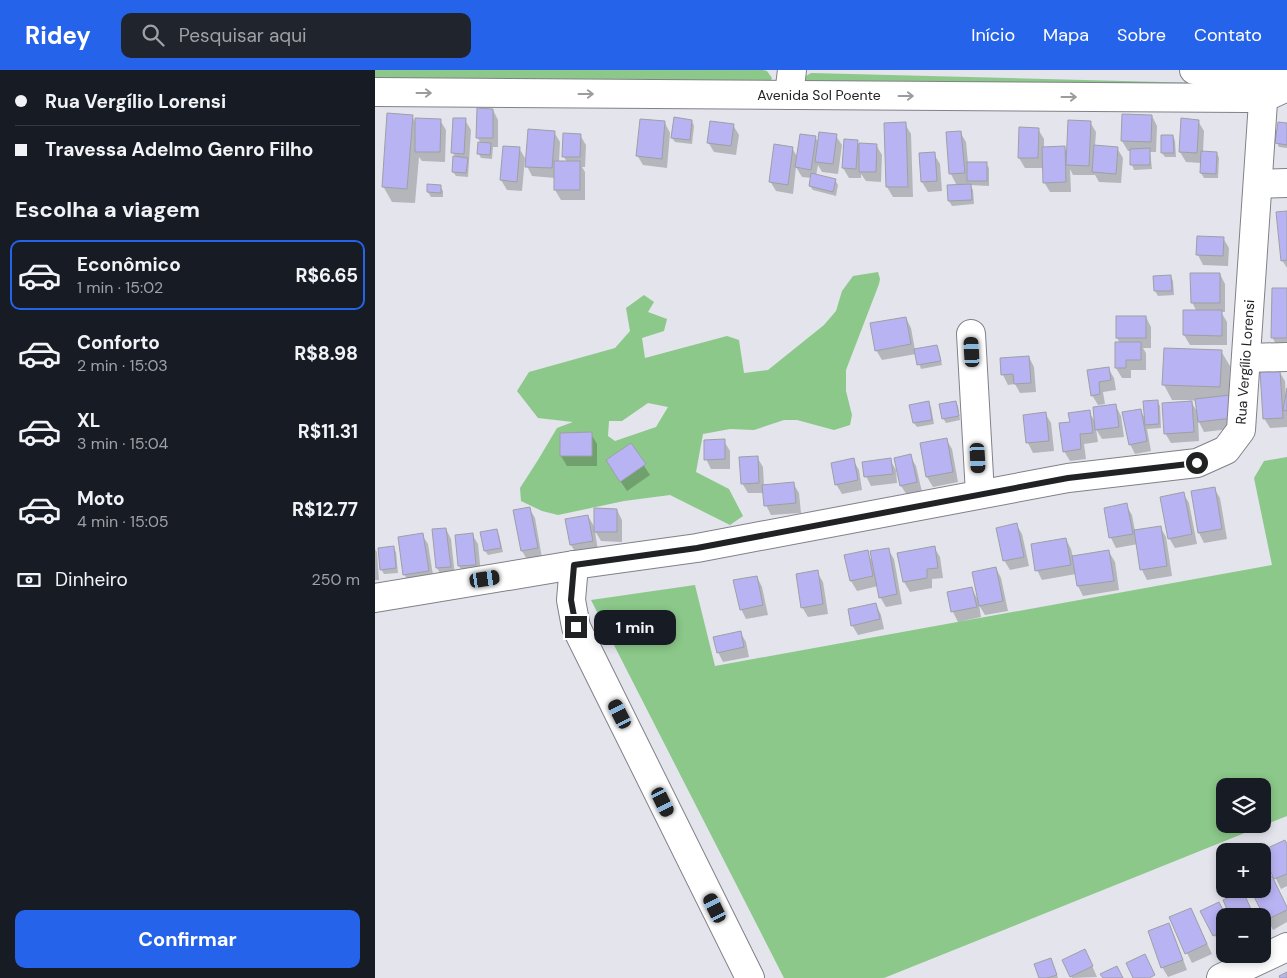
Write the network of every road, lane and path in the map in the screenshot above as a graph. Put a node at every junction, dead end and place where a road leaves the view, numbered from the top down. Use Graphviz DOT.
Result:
graph roads {
  1 [pos="1194,70"];
  2 [pos="790,82"];
  3 [pos="1275,83"];
  4 [pos="375,92"];
  5 [pos="1287,183"];
  6 [pos="1258,184"];
  7 [pos="971,334"];
  8 [pos="1287,357"];
  9 [pos="1246,358"];
  10 [pos="980,494"];
  11 [pos="574,565"];
  12 [pos="375,598"];
  13 [pos="1287,947"];
  14 [pos="750,978"];
  15 [pos="1221,978"];
  1 -- 3 [label="street"];
  2 -- 3 [label="street, Avenida Sol Poente, one-way"];
  4 -- 2 [label="street, Avenida Sol Poente, one-way"];
  3 -- 6 [label="street, Rua Vergílio Lorensi"];
  5 -- 6 [label="street"];
  6 -- 9 [label="street, Rua Vergílio Lorensi"];
  7 -- 10 [label="street"];
  8 -- 9 [label="street"];
  9 -- 10 [label="street, Rua Vergílio Lorensi"];
  10 -- 11 [label="street, Rua Vergílio Lorensi"];
  11 -- 12 [label="street, Rua Vergílio Lorensi"];
  11 -- 14 [label="street"];
  13 -- 15 [label="street"];
}
